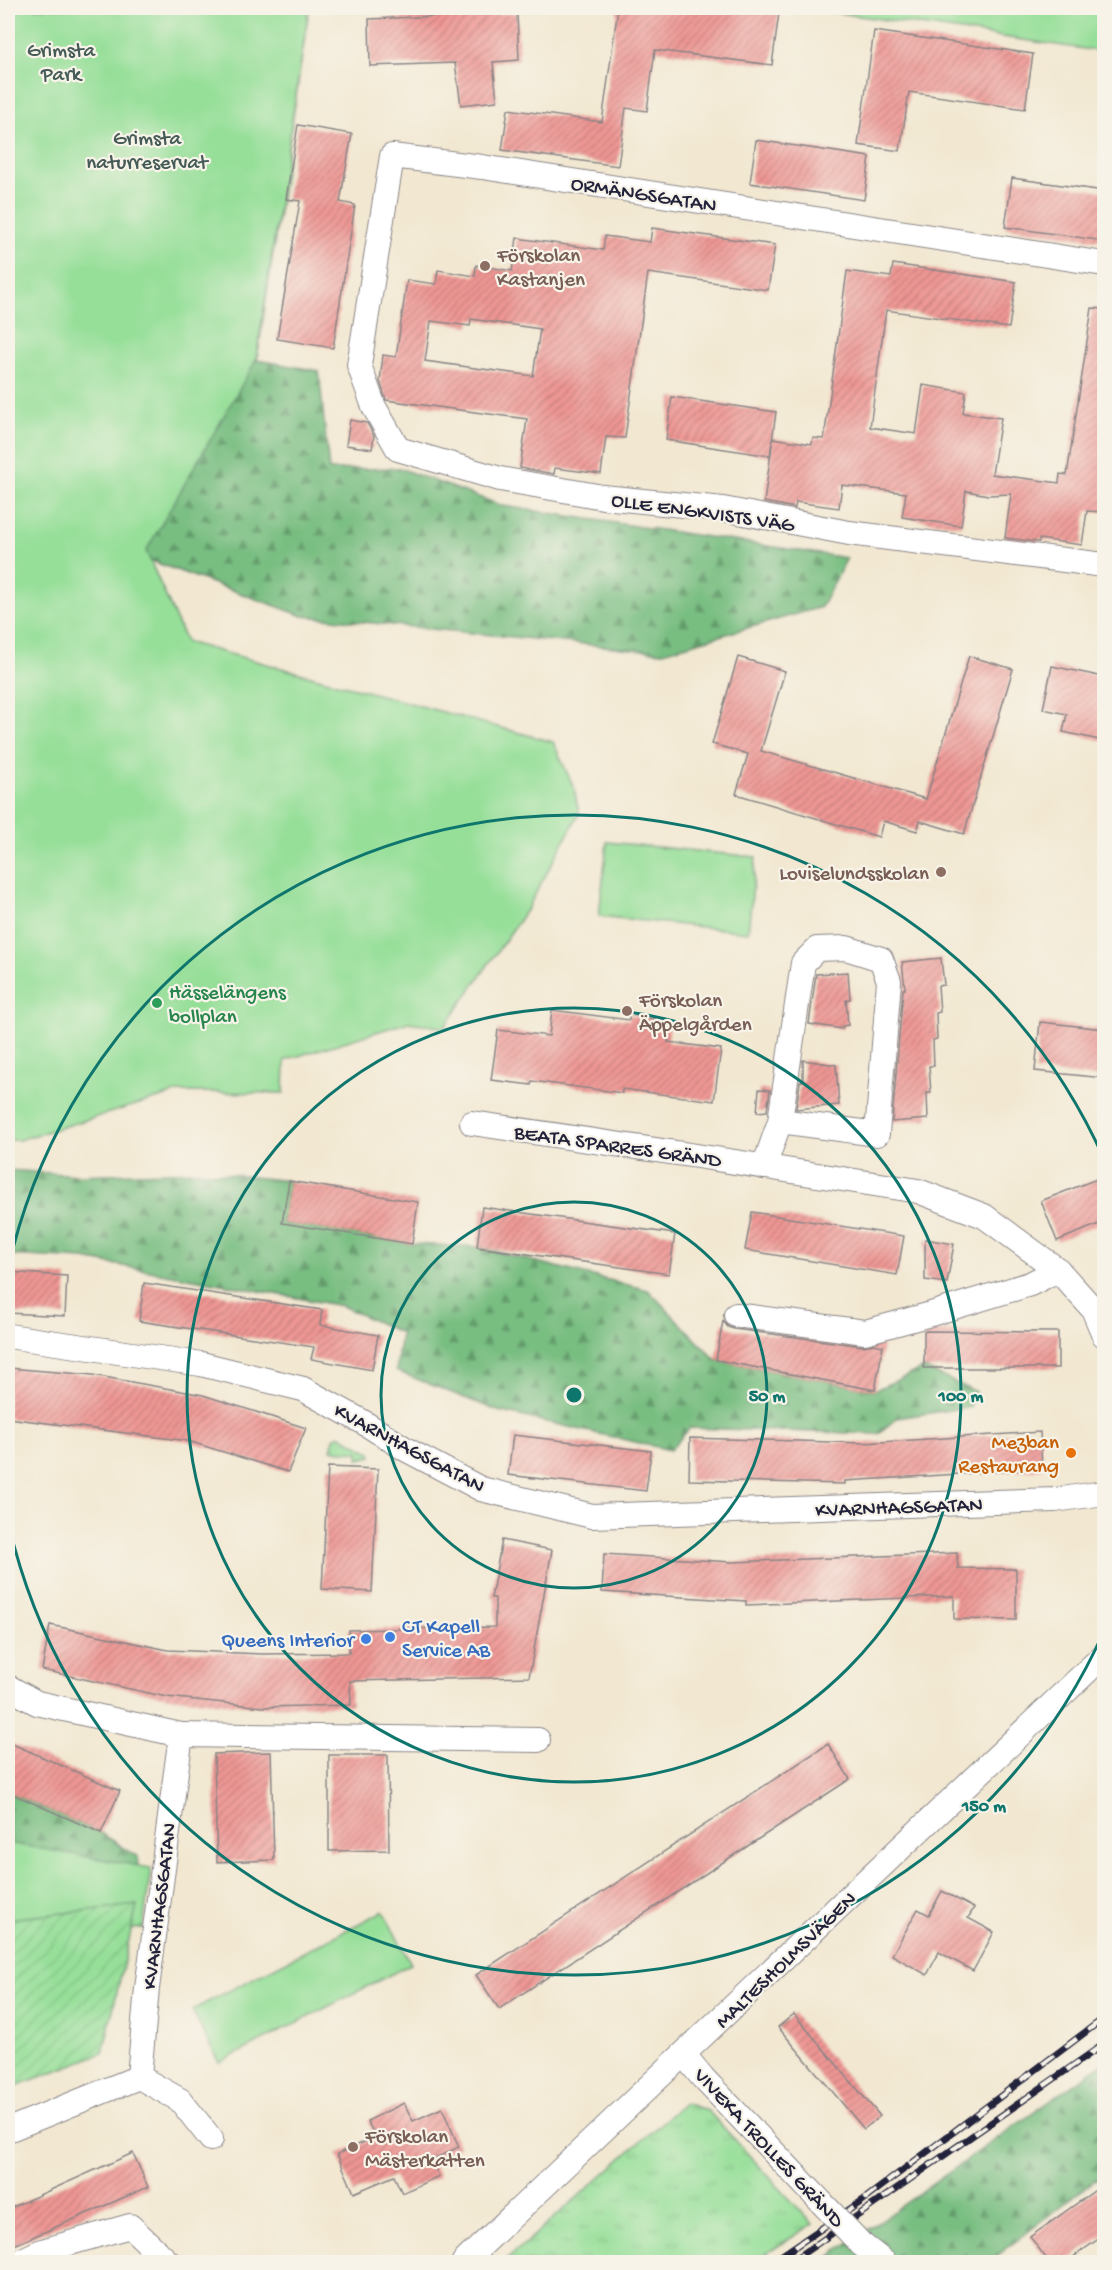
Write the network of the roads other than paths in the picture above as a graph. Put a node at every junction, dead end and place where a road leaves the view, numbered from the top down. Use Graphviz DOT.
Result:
graph roads {
  1 [pos="1104,264"];
  2 [pos="359,365"];
  3 [pos="1104,565"];
  4 [pos="780,1121"];
  5 [pos="472,1124"];
  6 [pos="764,1167"];
  7 [pos="1058,1270"];
  8 [pos="736,1315"];
  9 [pos="1104,1335"];
  10 [pos="8,1336"];
  11 [pos="1104,1493"];
  12 [pos="1104,1655"];
  13 [pos="8,1687"];
  14 [pos="181,1735"];
  15 [pos="538,1740"];
  16 [pos="684,2055"];
  17 [pos="139,2077"];
  18 [pos="8,2130"];
  19 [pos="211,2139"];
  20 [pos="18,2262"];
  21 [pos="168,2262"];
  22 [pos="464,2262"];
  23 [pos="884,2262"];
  1 -- 2 [label="street, ORMÄNGSGATAN"];
  2 -- 3 [label="street, OLLE ENGKVISTS VÄG"];
  4 -- 4 [label="street"];
  4 -- 6 [label="street"];
  5 -- 6 [label="street, BEATA SPARRES GRÄND"];
  6 -- 7 [label="street, BEATA SPARRES GRÄND"];
  7 -- 8 [label="street"];
  7 -- 9 [label="street, BEATA SPARRES GRÄND"];
  10 -- 11 [label="street, KVARNHAGSGATAN"];
  12 -- 16 [label="street, MALTESHOLMSVÄGEN"];
  13 -- 14 [label="street"];
  14 -- 15 [label="street"];
  14 -- 17 [label="street, KVARNHAGSGATAN"];
  16 -- 22 [label="street, MALTESHOLMSVÄGEN"];
  16 -- 23 [label="street, VIVEKA TROLLES GRÄND, bridge"];
  17 -- 18 [label="street"];
  17 -- 19 [label="street"];
  20 -- 21 [label="street"];
}
